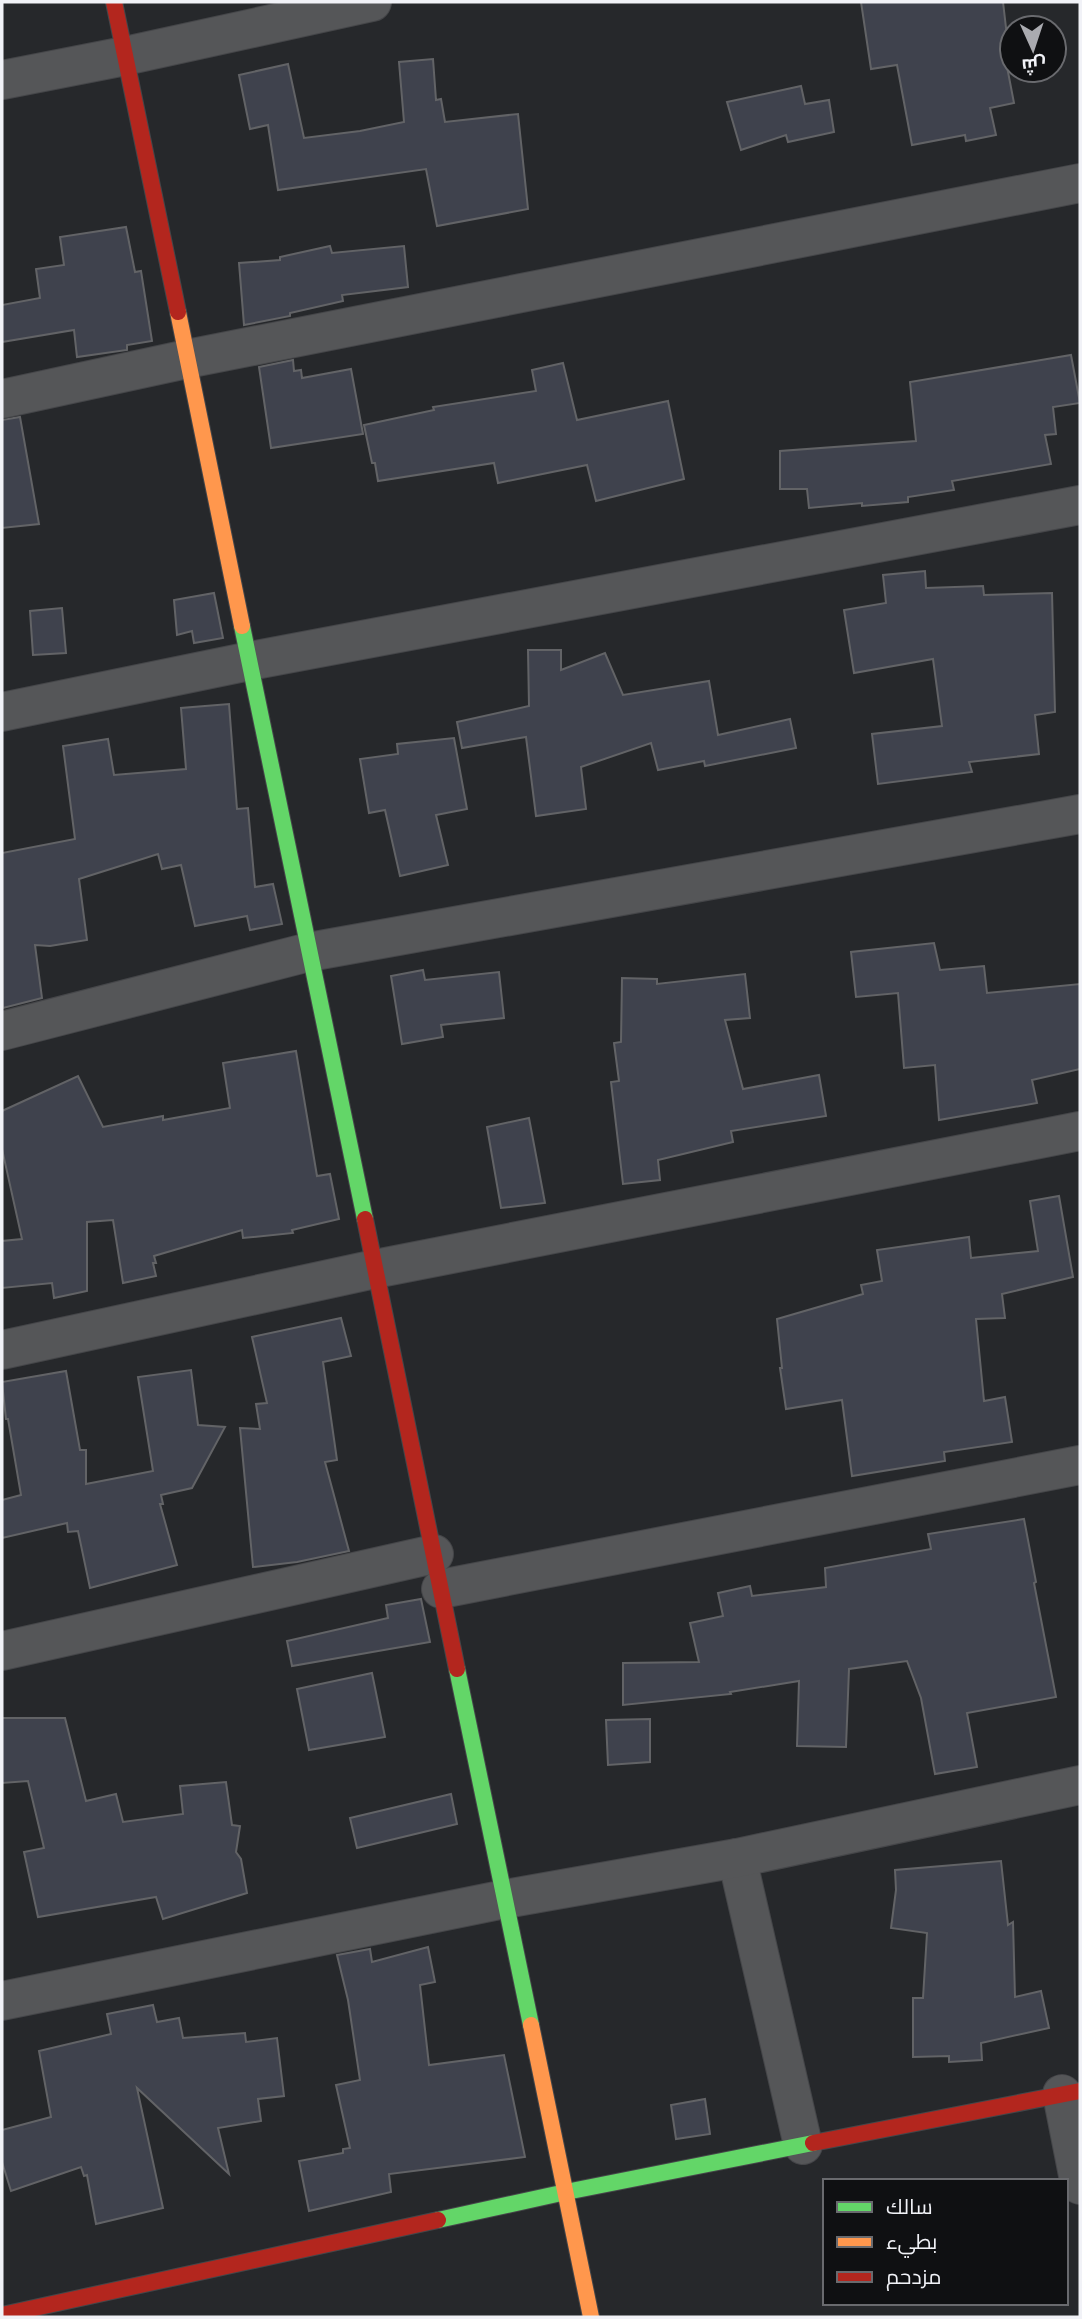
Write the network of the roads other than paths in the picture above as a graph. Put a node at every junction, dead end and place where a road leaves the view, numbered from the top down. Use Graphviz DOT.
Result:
graph roads {
  1 [pos="114,2"];
  2 [pos="372,2"];
  3 [pos="125,56"];
  4 [pos="2,80"];
  5 [pos="1080,183"];
  6 [pos="187,359"];
  7 [pos="2,399"];
  8 [pos="1080,505"];
  9 [pos="250,661"];
  10 [pos="2,712"];
  11 [pos="1080,814"];
  12 [pos="309,952"];
  13 [pos="2,1031"];
  14 [pos="1080,1130"];
  15 [pos="375,1269"];
  16 [pos="2,1350"];
  17 [pos="1080,1465"];
  18 [pos="437,1571"];
  19 [pos="2,1651"];
  20 [pos="1080,1785"];
  21 [pos="737,1858"];
  22 [pos="505,1899"];
  23 [pos="2,2001"];
  24 [pos="1071,2093"];
  25 [pos="803,2145"];
  26 [pos="1080,2185"];
  27 [pos="566,2192"];
  28 [pos="2,2315"];
  29 [pos="592,2317"];
  1 -- 3 [label="street"];
  2 -- 3 [label="street"];
  3 -- 4 [label="street"];
  3 -- 6 [label="street"];
  5 -- 6 [label="street"];
  6 -- 7 [label="street"];
  6 -- 9 [label="street"];
  8 -- 9 [label="street"];
  9 -- 10 [label="street"];
  9 -- 12 [label="street"];
  11 -- 12 [label="street"];
  12 -- 13 [label="street"];
  12 -- 15 [label="street"];
  14 -- 15 [label="street"];
  15 -- 16 [label="street"];
  15 -- 18 [label="street"];
  17 -- 18 [label="street"];
  18 -- 19 [label="street"];
  18 -- 22 [label="street"];
  20 -- 21 [label="street"];
  21 -- 22 [label="street"];
  21 -- 25 [label="street"];
  22 -- 23 [label="street"];
  22 -- 27 [label="street"];
  24 -- 25 [label="street"];
  24 -- 26 [label="street"];
  25 -- 27 [label="street"];
  27 -- 28 [label="street"];
  27 -- 29 [label="street"];
}
